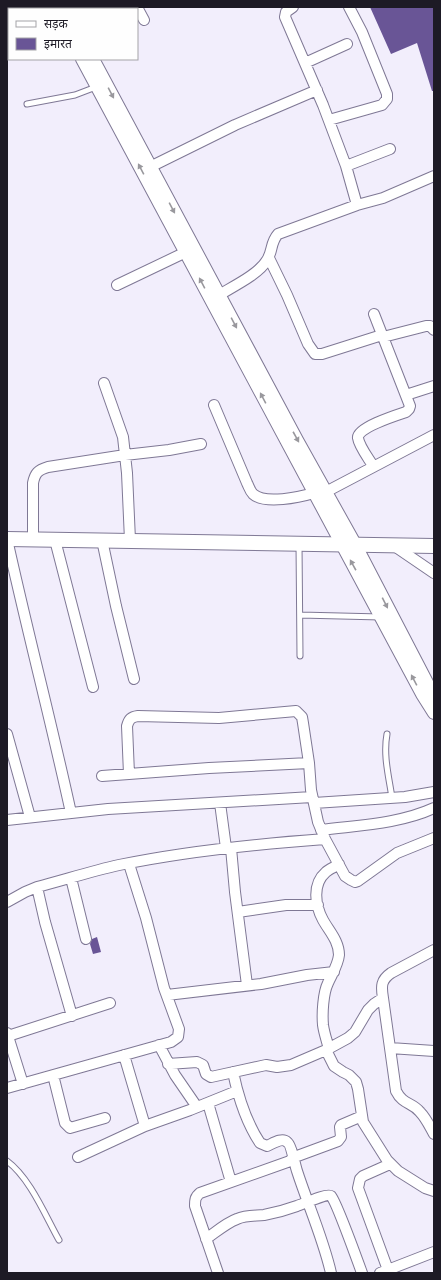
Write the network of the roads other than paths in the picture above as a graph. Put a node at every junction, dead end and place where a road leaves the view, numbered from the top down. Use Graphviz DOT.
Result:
graph roads {
  1 [pos="349,7"];
  2 [pos="138,9"];
  3 [pos="287,9"];
  4 [pos="144,20"];
  5 [pos="347,44"];
  6 [pos="83,60"];
  7 [pos="94,60"];
  8 [pos="305,63"];
  9 [pos="97,86"];
  10 [pos="317,90"];
  11 [pos="27,104"];
  12 [pos="329,120"];
  13 [pos="390,149"];
  14 [pos="346,166"];
  15 [pos="150,167"];
  16 [pos="434,176"];
  17 [pos="358,205"];
  18 [pos="186,252"];
  19 [pos="268,258"];
  20 [pos="117,285"];
  21 [pos="219,295"];
  22 [pos="374,314"];
  23 [pos="434,330"];
  24 [pos="382,336"];
  25 [pos="104,383"];
  26 [pos="434,386"];
  27 [pos="406,395"];
  28 [pos="214,405"];
  29 [pos="434,434"];
  30 [pos="201,444"];
  31 [pos="125,455"];
  32 [pos="373,466"];
  33 [pos="319,494"];
  34 [pos="7,539"];
  35 [pos="33,539"];
  36 [pos="55,540"];
  37 [pos="102,540"];
  38 [pos="130,540"];
  39 [pos="299,543"];
  40 [pos="348,544"];
  41 [pos="393,545"];
  42 [pos="434,546"];
  43 [pos="434,573"];
  44 [pos="300,615"];
  45 [pos="381,617"];
  46 [pos="300,656"];
  47 [pos="134,679"];
  48 [pos="93,686"];
  49 [pos="434,696"];
  50 [pos="434,713"];
  51 [pos="7,734"];
  52 [pos="387,734"];
  53 [pos="309,763"];
  54 [pos="129,774"];
  55 [pos="102,776"];
  56 [pos="434,792"];
  57 [pos="392,798"];
  58 [pos="313,800"];
  59 [pos="220,803"];
  60 [pos="434,808"];
  61 [pos="71,813"];
  62 [pos="30,817"];
  63 [pos="7,820"];
  64 [pos="323,834"];
  65 [pos="434,838"];
  66 [pos="229,848"];
  67 [pos="129,864"];
  68 [pos="339,864"];
  69 [pos="71,878"];
  70 [pos="37,887"];
  71 [pos="7,902"];
  72 [pos="318,905"];
  73 [pos="238,912"];
  74 [pos="86,939"];
  75 [pos="434,950"];
  76 [pos="334,972"];
  77 [pos="247,986"];
  78 [pos="166,995"];
  79 [pos="383,998"];
  80 [pos="110,1003"];
  81 [pos="72,1016"];
  82 [pos="8,1034"];
  83 [pos="159,1045"];
  84 [pos="390,1048"];
  85 [pos="328,1049"];
  86 [pos="434,1051"];
  87 [pos="124,1055"];
  88 [pos="168,1064"];
  89 [pos="233,1072"];
  90 [pos="53,1075"];
  91 [pos="23,1084"];
  92 [pos="7,1088"];
  93 [pos="237,1091"];
  94 [pos="208,1103"];
  95 [pos="198,1107"];
  96 [pos="362,1116"];
  97 [pos="105,1118"];
  98 [pos="145,1126"];
  99 [pos="434,1134"];
  100 [pos="78,1157"];
  101 [pos="293,1159"];
  102 [pos="7,1161"];
  103 [pos="390,1164"];
  104 [pos="231,1182"];
  105 [pos="434,1191"];
  106 [pos="308,1203"];
  107 [pos="206,1238"];
  108 [pos="59,1240"];
  109 [pos="434,1252"];
  110 [pos="384,1272"];
  111 [pos="218,1273"];
  112 [pos="331,1273"];
  113 [pos="362,1273"];
  1 -- 12 [label="street"];
  2 -- 4 [label="street"];
  3 -- 8 [label="street"];
  5 -- 8 [label="street"];
  6 -- 9 [label="street"];
  7 -- 15 [label="street, one-way"];
  8 -- 10 [label="street"];
  9 -- 11 [label="lane"];
  18 -- 9 [label="street, one-way"];
  10 -- 12 [label="street"];
  10 -- 15 [label="street"];
  12 -- 14 [label="street"];
  13 -- 14 [label="street"];
  14 -- 17 [label="street"];
  15 -- 21 [label="street, one-way"];
  16 -- 17 [label="street"];
  17 -- 19 [label="street"];
  18 -- 20 [label="street"];
  33 -- 18 [label="street, one-way"];
  19 -- 21 [label="street"];
  19 -- 24 [label="street"];
  21 -- 33 [label="street, one-way"];
  22 -- 24 [label="street"];
  23 -- 24 [label="street"];
  24 -- 27 [label="street"];
  25 -- 31 [label="street"];
  26 -- 27 [label="street"];
  27 -- 32 [label="street"];
  28 -- 33 [label="street"];
  29 -- 32 [label="street"];
  30 -- 31 [label="street"];
  31 -- 35 [label="street"];
  31 -- 38 [label="street"];
  32 -- 33 [label="street"];
  33 -- 40 [label="street"];
  34 -- 35 [label="main road"];
  34 -- 61 [label="street"];
  35 -- 36 [label="main road"];
  36 -- 37 [label="main road"];
  36 -- 48 [label="street"];
  37 -- 38 [label="main road"];
  37 -- 47 [label="street"];
  38 -- 39 [label="main road"];
  39 -- 40 [label="main road"];
  39 -- 44 [label="lane"];
  40 -- 41 [label="main road"];
  45 -- 40 [label="street, one-way"];
  40 -- 49 [label="street, one-way"];
  41 -- 42 [label="main road"];
  41 -- 43 [label="street"];
  44 -- 45 [label="lane"];
  44 -- 46 [label="lane"];
  50 -- 45 [label="street, one-way"];
  51 -- 62 [label="street"];
  52 -- 57 [label="lane"];
  53 -- 54 [label="street"];
  53 -- 54 [label="street"];
  53 -- 58 [label="street"];
  54 -- 55 [label="street"];
  56 -- 57 [label="street"];
  57 -- 58 [label="street"];
  58 -- 59 [label="street"];
  58 -- 64 [label="street"];
  59 -- 61 [label="street"];
  59 -- 66 [label="street"];
  60 -- 64 [label="street"];
  61 -- 62 [label="street"];
  62 -- 63 [label="street"];
  64 -- 66 [label="street"];
  64 -- 68 [label="street"];
  65 -- 68 [label="street"];
  66 -- 67 [label="street"];
  66 -- 73 [label="street"];
  67 -- 69 [label="street"];
  67 -- 78 [label="street"];
  68 -- 72 [label="street"];
  69 -- 70 [label="street"];
  69 -- 74 [label="street"];
  70 -- 71 [label="street"];
  70 -- 81 [label="street"];
  72 -- 73 [label="street"];
  72 -- 76 [label="street"];
  73 -- 77 [label="street"];
  75 -- 79 [label="street"];
  76 -- 77 [label="street"];
  76 -- 85 [label="street"];
  77 -- 78 [label="street"];
  78 -- 83 [label="street"];
  79 -- 84 [label="street"];
  79 -- 85 [label="street"];
  80 -- 81 [label="street"];
  81 -- 82 [label="street"];
  82 -- 91 [label="street"];
  83 -- 87 [label="street"];
  83 -- 88 [label="street"];
  84 -- 86 [label="street"];
  84 -- 99 [label="street"];
  85 -- 89 [label="street"];
  85 -- 96 [label="street"];
  87 -- 90 [label="street"];
  87 -- 98 [label="street"];
  88 -- 89 [label="street"];
  88 -- 95 [label="street"];
  89 -- 93 [label="street"];
  90 -- 91 [label="street"];
  90 -- 97 [label="street"];
  91 -- 92 [label="street"];
  93 -- 94 [label="street"];
  93 -- 101 [label="street"];
  94 -- 95 [label="street"];
  94 -- 104 [label="street"];
  95 -- 98 [label="street"];
  96 -- 101 [label="street"];
  96 -- 103 [label="street"];
  98 -- 100 [label="street"];
  101 -- 104 [label="street"];
  101 -- 106 [label="street"];
  102 -- 108 [label="lane"];
  103 -- 105 [label="street"];
  103 -- 110 [label="street"];
  104 -- 107 [label="street"];
  106 -- 107 [label="street"];
  106 -- 112 [label="street"];
  106 -- 113 [label="street"];
  107 -- 111 [label="street"];
  109 -- 110 [label="street"];
}
